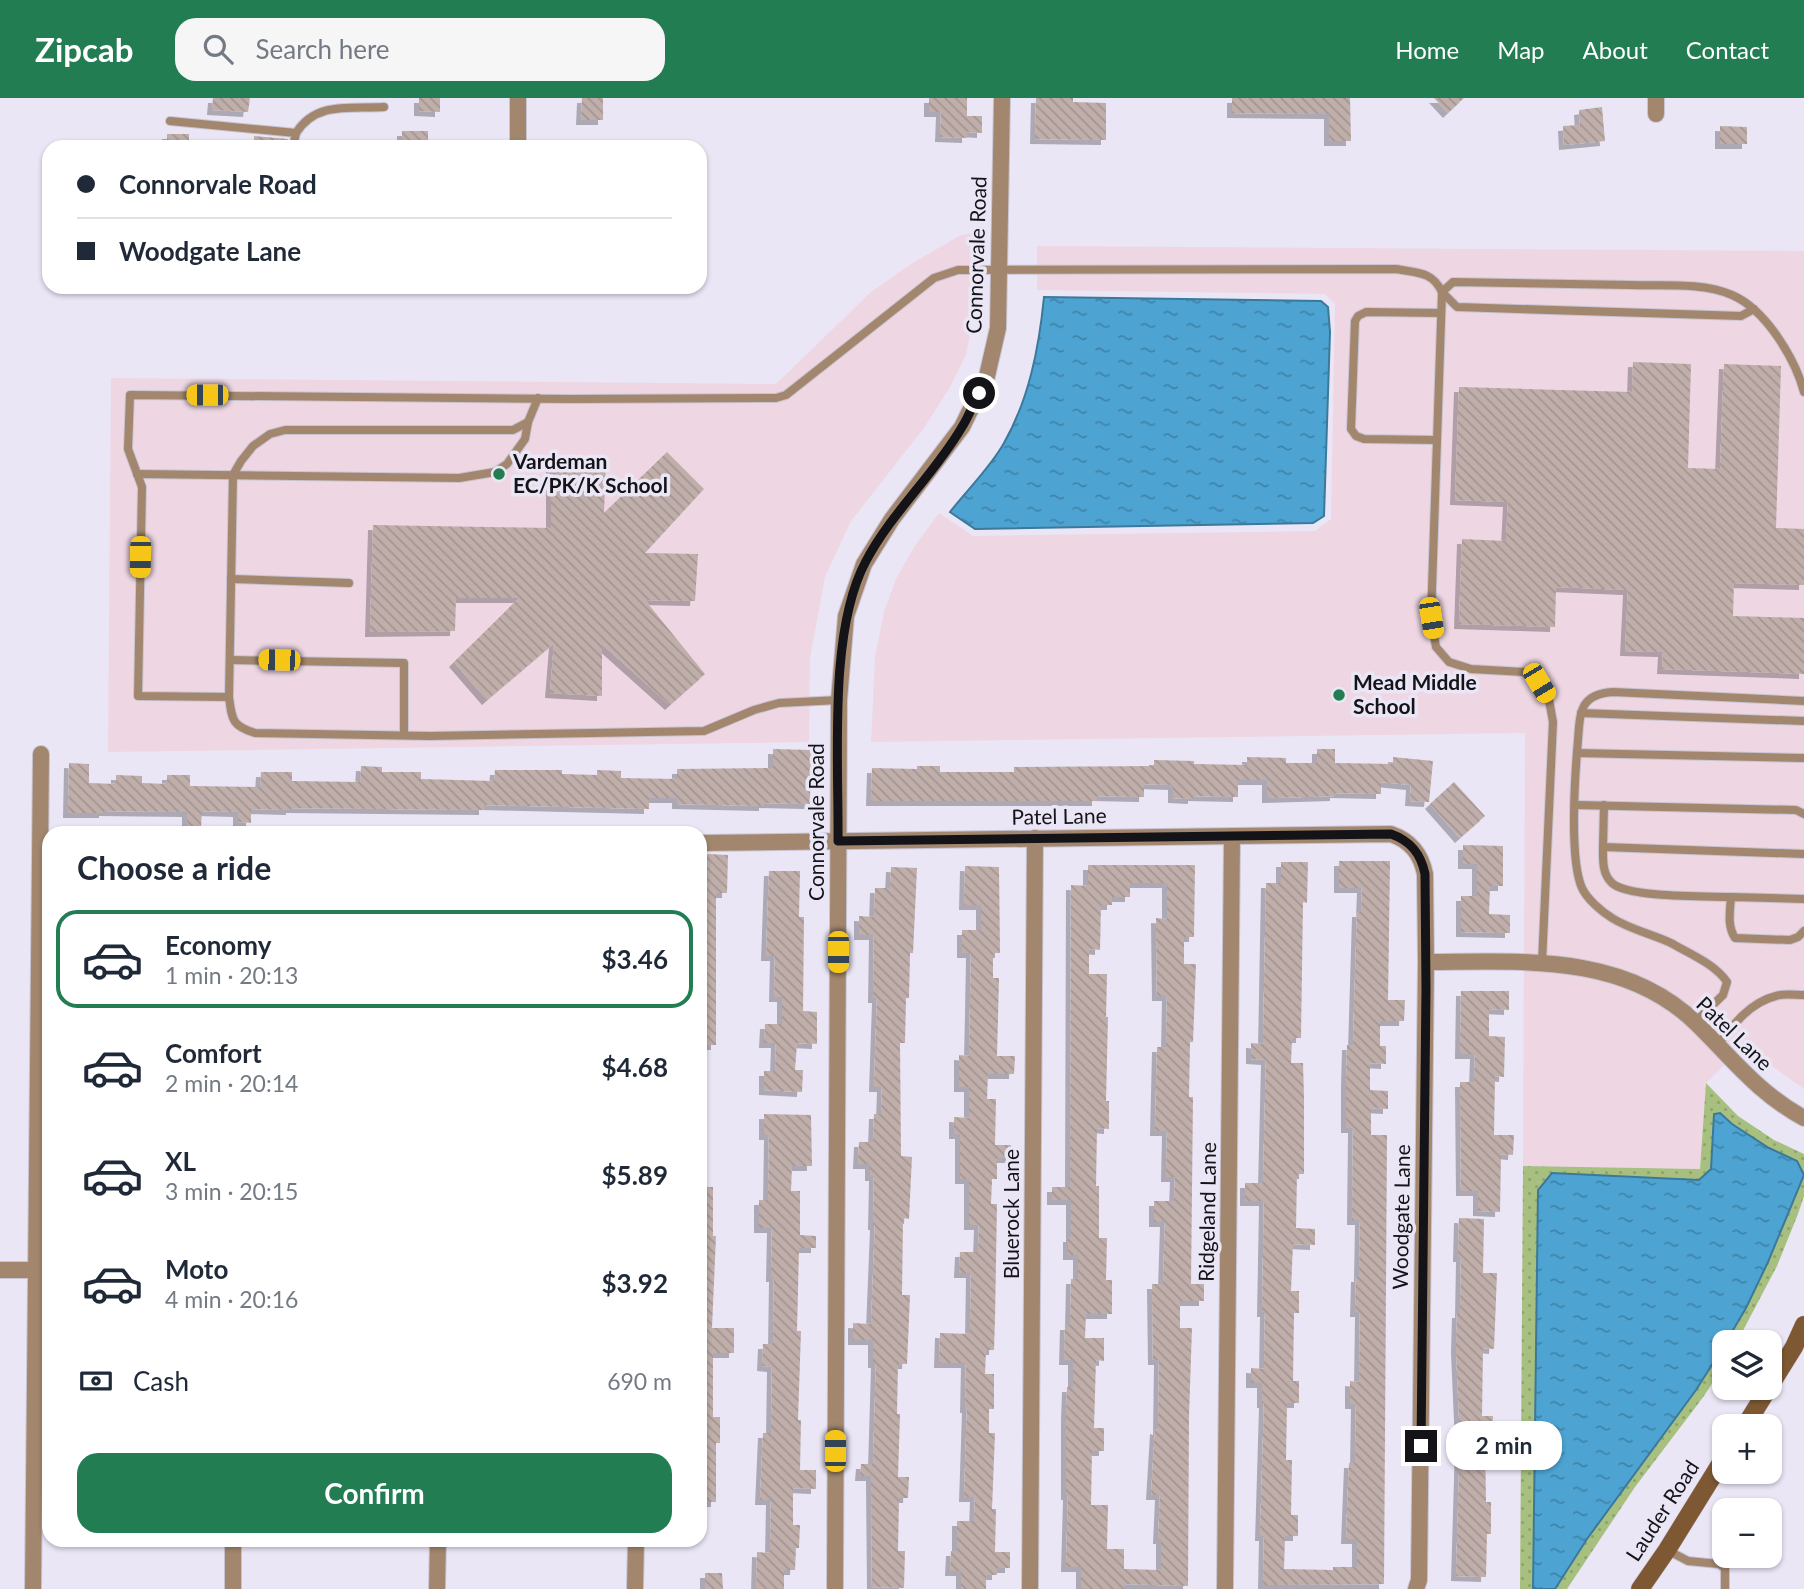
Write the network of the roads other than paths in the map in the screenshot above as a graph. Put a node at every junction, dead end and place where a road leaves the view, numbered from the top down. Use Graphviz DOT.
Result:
graph roads {
  1 [pos="518,98"];
  2 [pos="1002,98"];
  3 [pos="384,107"];
  4 [pos="170,121"];
  5 [pos="296,133"];
  6 [pos="294,140"];
  7 [pos="518,140"];
  8 [pos="1000,269"];
  9 [pos="1442,292"];
  10 [pos="1754,309"];
  11 [pos="1441,313"];
  12 [pos="1804,392"];
  13 [pos="538,398"];
  14 [pos="528,422"];
  15 [pos="1436,440"];
  16 [pos="137,474"];
  17 [pos="233,475"];
  18 [pos="231,579"];
  19 [pos="349,583"];
  20 [pos="230,660"];
  21 [pos="229,697"];
  22 [pos="839,700"];
  23 [pos="1804,701"];
  24 [pos="1581,713"];
  25 [pos="1804,721"];
  26 [pos="404,735"];
  27 [pos="1577,753"];
  28 [pos="41,754"];
  29 [pos="1804,758"];
  30 [pos="1576,804"];
  31 [pos="1604,805"];
  32 [pos="1804,814"];
  33 [pos="43,826"];
  34 [pos="1232,836"];
  35 [pos="1035,838"];
  36 [pos="838,841"];
  37 [pos="707,843"];
  38 [pos="1603,847"];
  39 [pos="1414,848"];
  40 [pos="1804,854"];
  41 [pos="1731,897"];
  42 [pos="1804,899"];
  43 [pos="1804,931"];
  44 [pos="1426,962"];
  45 [pos="1542,963"];
  46 [pos="42,971"];
  47 [pos="1804,995"];
  48 [pos="1695,1022"];
  49 [pos="1717,1046"];
  50 [pos="1804,1118"];
  51 [pos="0,1270"];
  52 [pos="37,1270"];
  53 [pos="1804,1325"];
  54 [pos="1753,1414"];
  55 [pos="1712,1477"];
  56 [pos="233,1547"];
  57 [pos="438,1547"];
  58 [pos="636,1547"];
  59 [pos="1667,1550"];
  60 [pos="33,1589"];
  61 [pos="233,1589"];
  62 [pos="437,1589"];
  63 [pos="635,1589"];
  64 [pos="835,1589"];
  65 [pos="1030,1589"];
  66 [pos="1225,1589"];
  67 [pos="1416,1589"];
  68 [pos="1640,1589"];
  69 [pos="1725,1589"];
  1 -- 7 [label="street"];
  2 -- 8 [label="street, Connorvale Road"];
  3 -- 5 [label="lane"];
  4 -- 5 [label="lane"];
  5 -- 6 [label="lane"];
  8 -- 9 [label="lane"];
  8 -- 13 [label="lane"];
  8 -- 22 [label="street, Connorvale Road"];
  9 -- 10 [label="lane"];
  9 -- 10 [label="lane"];
  9 -- 11 [label="lane"];
  10 -- 12 [label="lane"];
  11 -- 15 [label="lane"];
  11 -- 15 [label="lane"];
  13 -- 14 [label="lane"];
  13 -- 16 [label="lane"];
  14 -- 17 [label="lane"];
  14 -- 17 [label="lane"];
  15 -- 45 [label="lane"];
  16 -- 17 [label="lane"];
  16 -- 21 [label="lane"];
  17 -- 18 [label="lane"];
  18 -- 19 [label="lane"];
  18 -- 20 [label="lane"];
  20 -- 21 [label="lane"];
  20 -- 26 [label="lane"];
  21 -- 26 [label="lane"];
  22 -- 26 [label="lane"];
  22 -- 36 [label="street, Connorvale Road"];
  23 -- 24 [label="lane"];
  24 -- 25 [label="lane"];
  24 -- 27 [label="lane"];
  27 -- 29 [label="lane"];
  27 -- 30 [label="lane"];
  28 -- 33 [label="street"];
  30 -- 31 [label="lane"];
  30 -- 48 [label="lane"];
  31 -- 32 [label="lane"];
  31 -- 38 [label="lane"];
  34 -- 35 [label="street, Patel Lane"];
  34 -- 39 [label="street, Patel Lane"];
  34 -- 66 [label="street, Ridgeland Lane"];
  35 -- 36 [label="street, Patel Lane"];
  35 -- 65 [label="street, Bluerock Lane"];
  36 -- 37 [label="street, Patel Lane"];
  36 -- 64 [label="street, Connorvale Road"];
  38 -- 40 [label="lane"];
  38 -- 41 [label="lane"];
  39 -- 44 [label="street, Woodgate Lane"];
  41 -- 42 [label="lane"];
  41 -- 43 [label="lane"];
  44 -- 45 [label="street, Patel Lane"];
  44 -- 67 [label="street, Woodgate Lane"];
  45 -- 48 [label="street, Patel Lane"];
  46 -- 52 [label="street"];
  47 -- 49 [label="lane"];
  48 -- 49 [label="street, Patel Lane"];
  49 -- 50 [label="street, Patel Lane"];
  51 -- 52 [label="street"];
  52 -- 60 [label="street"];
  53 -- 54 [label="main road"];
  55 -- 59 [label="main road, Lauder Road"];
  56 -- 61 [label="street"];
  57 -- 62 [label="street"];
  58 -- 63 [label="street"];
  59 -- 68 [label="main road, Lauder Road"];
  59 -- 69 [label="lane"];
}
